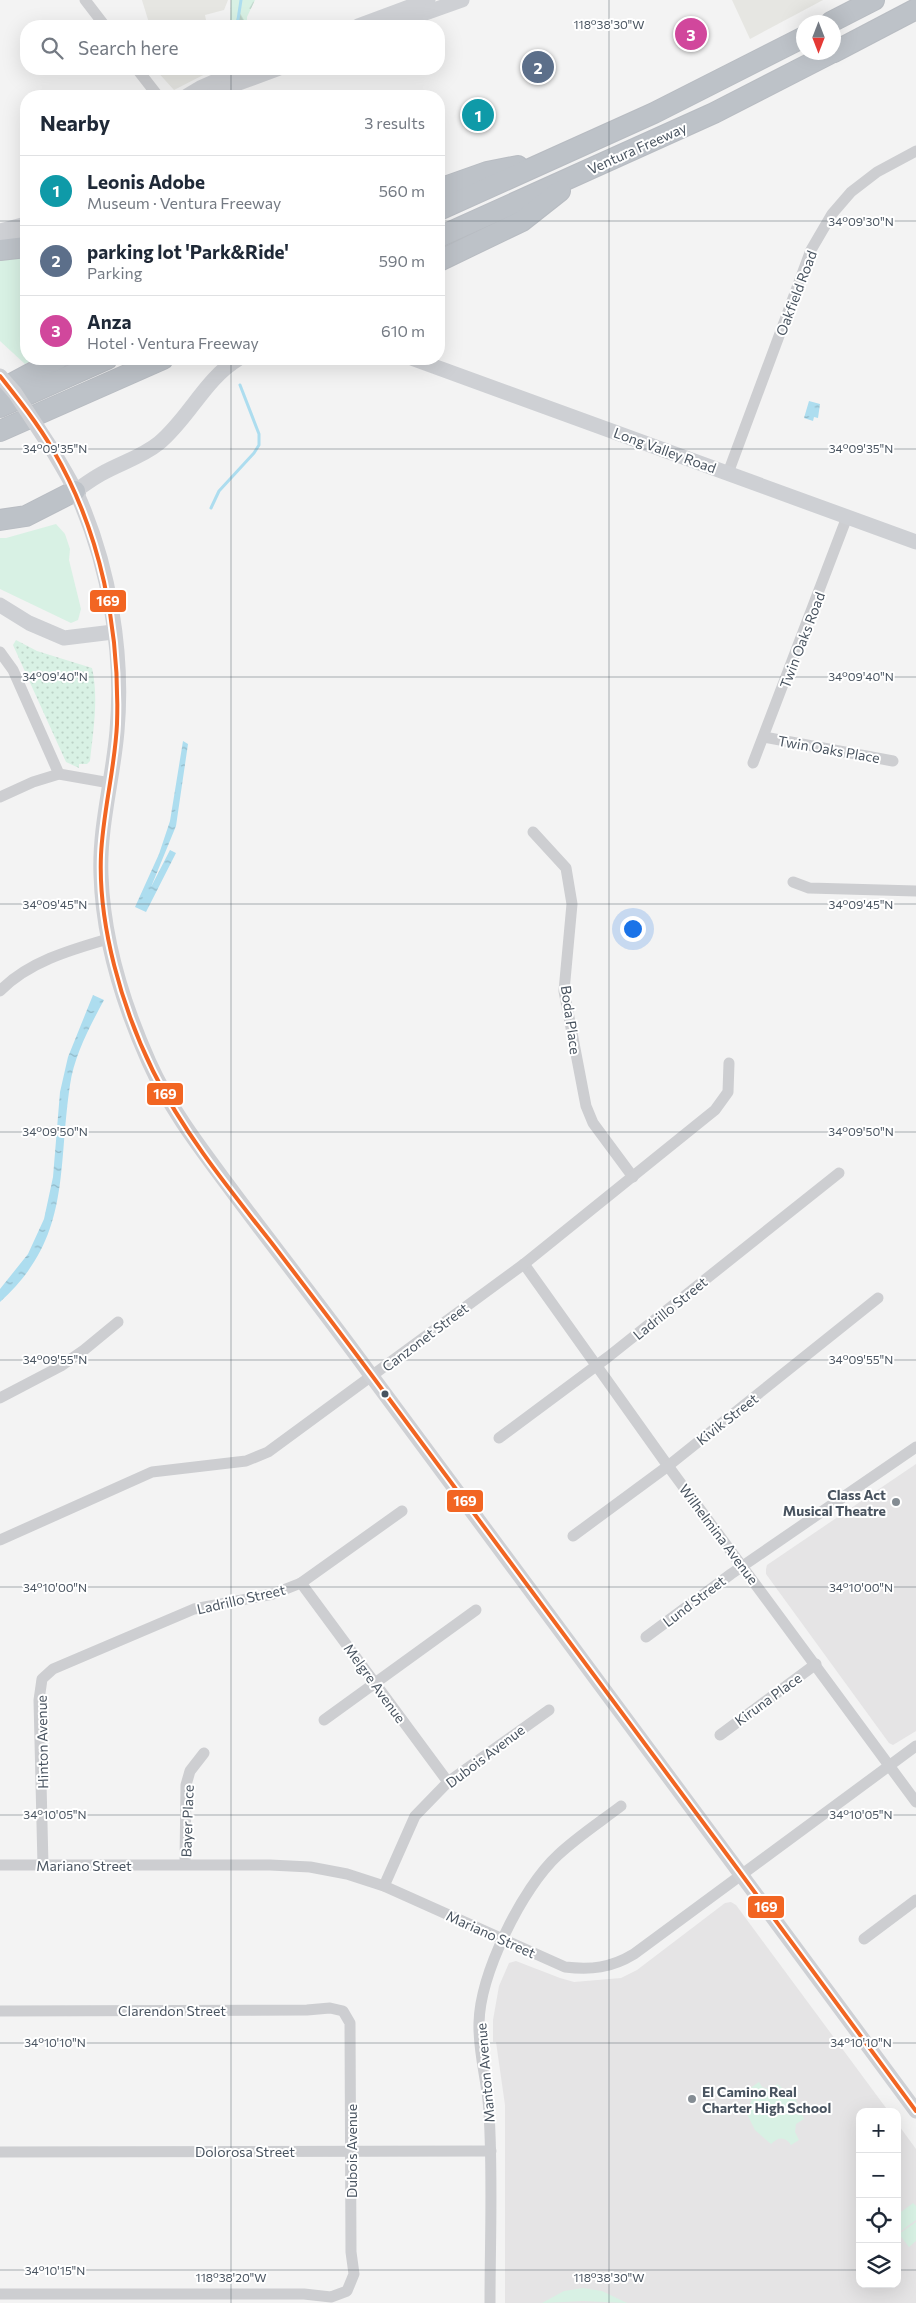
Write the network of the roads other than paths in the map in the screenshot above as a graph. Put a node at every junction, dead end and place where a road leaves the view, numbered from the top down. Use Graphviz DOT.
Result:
graph roads {
  1 [pos="85,0"];
  2 [pos="428,0"];
  3 [pos="462,0"];
  4 [pos="874,0"];
  5 [pos="916,9"];
  6 [pos="841,17"];
  7 [pos="100,20"];
  8 [pos="374,20"];
  9 [pos="406,20"];
  10 [pos="796,41"];
  11 [pos="841,48"];
  12 [pos="817,60"];
  13 [pos="142,75"];
  14 [pos="231,75"];
  15 [pos="261,75"];
  16 [pos="153,90"];
  17 [pos="199,90"];
  18 [pos="221,90"];
  19 [pos="916,151"];
  20 [pos="552,159"];
  21 [pos="580,174"];
  22 [pos="445,187"];
  23 [pos="445,207"];
  24 [pos="20,226"];
  25 [pos="0,231"];
  26 [pos="445,234"];
  27 [pos="20,236"];
  28 [pos="0,243"];
  29 [pos="20,248"];
  30 [pos="0,250"];
  31 [pos="445,258"];
  32 [pos="47,365"];
  33 [pos="94,365"];
  34 [pos="149,365"];
  35 [pos="231,365"];
  36 [pos="431,365"];
  37 [pos="0,376"];
  38 [pos="0,390"];
  39 [pos="0,407"];
  40 [pos="0,431"];
  41 [pos="728,473"];
  42 [pos="75,491"];
  43 [pos="848,517"];
  44 [pos="0,520"];
  45 [pos="916,542"];
  46 [pos="0,605"];
  47 [pos="113,632"];
  48 [pos="0,652"];
  49 [pos="764,737"];
  50 [pos="893,761"];
  51 [pos="753,763"];
  52 [pos="59,774"];
  53 [pos="110,783"];
  54 [pos="0,797"];
  55 [pos="533,832"];
  56 [pos="793,882"];
  57 [pos="916,890"];
  58 [pos="108,939"];
  59 [pos="0,991"];
  60 [pos="729,1063"];
  61 [pos="839,1173"];
  62 [pos="633,1177"];
  63 [pos="524,1264"];
  64 [pos="878,1298"];
  65 [pos="118,1322"];
  66 [pos="597,1366"];
  67 [pos="372,1376"];
  68 [pos="0,1398"];
  69 [pos="499,1438"];
  70 [pos="916,1447"];
  71 [pos="668,1466"];
  72 [pos="402,1511"];
  73 [pos="573,1536"];
  74 [pos="0,1540"];
  75 [pos="743,1566"];
  76 [pos="301,1583"];
  77 [pos="476,1610"];
  78 [pos="646,1637"];
  79 [pos="816,1664"];
  80 [pos="42,1679"];
  81 [pos="374,1683"];
  82 [pos="549,1710"];
  83 [pos="324,1720"];
  84 [pos="720,1735"];
  85 [pos="916,1746"];
  86 [pos="204,1753"];
  87 [pos="889,1765"];
  88 [pos="448,1782"];
  89 [pos="916,1802"];
  90 [pos="621,1806"];
  91 [pos="185,1864"];
  92 [pos="0,1865"];
  93 [pos="43,1865"];
  94 [pos="741,1875"];
  95 [pos="384,1886"];
  96 [pos="916,1900"];
  97 [pos="864,1939"];
  98 [pos="504,1941"];
  99 [pos="0,2011"];
  100 [pos="343,2011"];
  101 [pos="916,2111"];
  102 [pos="351,2151"];
  103 [pos="491,2151"];
  104 [pos="0,2152"];
  105 [pos="0,2294"];
  106 [pos="490,2303"];
  1 -- 7 [label="street"];
  2 -- 8 [label="main road"];
  3 -- 9 [label="main road"];
  4 -- 6 [label="highway"];
  5 -- 11 [label="highway, Ventura Freeway"];
  10 -- 20 [label="highway, Ventura Freeway"];
  12 -- 21 [label="highway, Ventura Freeway"];
  13 -- 16 [label="street"];
  14 -- 17 [label="main road"];
  15 -- 18 [label="main road"];
  19 -- 41 [label="street, Oakfield Road"];
  20 -- 22 [label="highway"];
  20 -- 23 [label="highway, Ventura Freeway"];
  21 -- 26 [label="highway, Ventura Freeway"];
  21 -- 31 [label="highway"];
  24 -- 25 [label="main road"];
  27 -- 28 [label="main road"];
  29 -- 30 [label="highway"];
  32 -- 38 [label="highway"];
  33 -- 39 [label="highway"];
  34 -- 40 [label="highway"];
  35 -- 42 [label="main road"];
  36 -- 41 [label="main road, Long Valley Road"];
  37 -- 42 [label="main road, bridge"];
  41 -- 43 [label="main road, Long Valley Road"];
  42 -- 44 [label="highway"];
  42 -- 47 [label="main road"];
  43 -- 45 [label="main road, Long Valley Road"];
  43 -- 49 [label="street, Twin Oaks Road"];
  46 -- 47 [label="main road"];
  47 -- 53 [label="main road"];
  48 -- 52 [label="street"];
  49 -- 50 [label="street, Twin Oaks Place"];
  49 -- 51 [label="street, Twin Oaks Road"];
  52 -- 53 [label="street"];
  52 -- 54 [label="street"];
  53 -- 58 [label="main road"];
  55 -- 62 [label="street, Boda Place"];
  56 -- 57 [label="street"];
  58 -- 59 [label="street"];
  58 -- 67 [label="main road"];
  60 -- 62 [label="street, Canzonet Street"];
  61 -- 66 [label="street, Ladrillo Street"];
  62 -- 63 [label="street, Canzonet Street"];
  63 -- 66 [label="street, Wilhelmina Avenue"];
  63 -- 67 [label="street, Canzonet Street"];
  64 -- 71 [label="street, Kivik Street"];
  65 -- 68 [label="street"];
  66 -- 69 [label="street, Ladrillo Street"];
  66 -- 71 [label="street, Wilhelmina Avenue"];
  67 -- 74 [label="street, Canzonet Street"];
  67 -- 94 [label="main road"];
  70 -- 75 [label="street, Lund Street"];
  71 -- 73 [label="street, Kivik Street"];
  71 -- 75 [label="street, Wilhelmina Avenue"];
  72 -- 76 [label="street, Ladrillo Street"];
  75 -- 78 [label="street, Lund Street"];
  75 -- 79 [label="street, Wilhelmina Avenue"];
  76 -- 80 [label="street, Ladrillo Street"];
  76 -- 81 [label="street, Melgre Avenue"];
  77 -- 81 [label="street"];
  79 -- 84 [label="street, Kiruna Place"];
  79 -- 87 [label="street, Wilhelmina Avenue"];
  80 -- 93 [label="street, Hinton Avenue"];
  81 -- 83 [label="street"];
  81 -- 88 [label="street, Melgre Avenue"];
  82 -- 88 [label="street, Dubois Avenue"];
  85 -- 87 [label="street, Mariano Street"];
  86 -- 91 [label="street, Bayer Place"];
  87 -- 89 [label="street, Wilhelmina Avenue"];
  87 -- 94 [label="street, Mariano Street"];
  88 -- 95 [label="street, Dubois Avenue"];
  90 -- 98 [label="street, Manton Avenue"];
  91 -- 93 [label="street, Mariano Street"];
  91 -- 95 [label="street, Mariano Street"];
  92 -- 93 [label="street, Mariano Street"];
  94 -- 98 [label="street, Mariano Street"];
  94 -- 101 [label="main road"];
  95 -- 98 [label="street, Mariano Street"];
  96 -- 97 [label="street"];
  98 -- 103 [label="street, Manton Avenue"];
  99 -- 100 [label="street, Clarendon Street"];
  100 -- 102 [label="street, Dubois Avenue"];
  102 -- 103 [label="street, Dolorosa Street"];
  102 -- 104 [label="street, Dolorosa Street"];
  102 -- 105 [label="street, Dubois Avenue"];
  103 -- 106 [label="street, Manton Avenue"];
}
